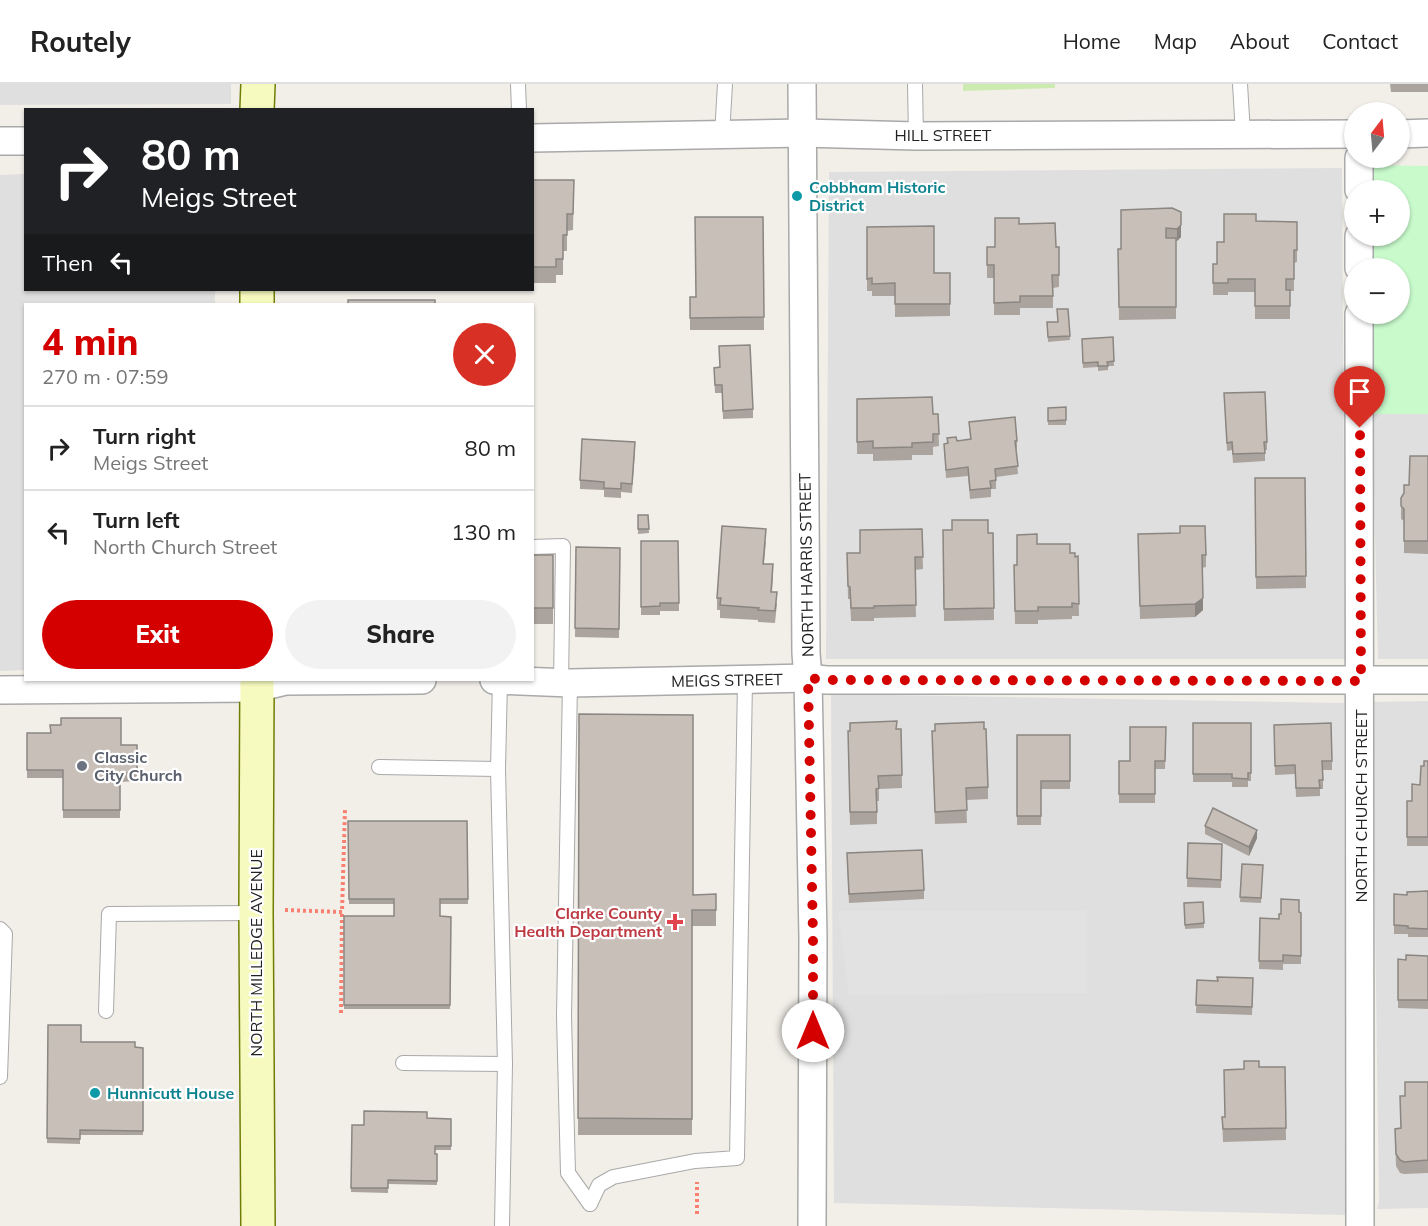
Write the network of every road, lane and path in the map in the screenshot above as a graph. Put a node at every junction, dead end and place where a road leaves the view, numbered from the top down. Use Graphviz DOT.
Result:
graph roads {
  1 [pos="258,84"];
  2 [pos="518,84"];
  3 [pos="725,84"];
  4 [pos="802,84"];
  5 [pos="915,84"];
  6 [pos="1240,84"];
  7 [pos="257,108"];
  8 [pos="519,108"];
  9 [pos="803,132"];
  10 [pos="1428,133"];
  11 [pos="1243,134"];
  12 [pos="1344,134"];
  13 [pos="1410,134"];
  14 [pos="722,135"];
  15 [pos="916,136"];
  16 [pos="534,138"];
  17 [pos="0,141"];
  18 [pos="24,141"];
  19 [pos="1359,324"];
  20 [pos="534,547"];
  21 [pos="808,678"];
  22 [pos="745,680"];
  23 [pos="1428,680"];
  24 [pos="286,681"];
  25 [pos="503,681"];
  26 [pos="524,681"];
  27 [pos="1361,681"];
  28 [pos="565,683"];
  29 [pos="169,684"];
  30 [pos="257,684"];
  31 [pos="0,690"];
  32 [pos="379,767"];
  33 [pos="498,769"];
  34 [pos="345,810"];
  35 [pos="269,911"];
  36 [pos="342,912"];
  37 [pos="0,929"];
  38 [pos="106,1011"];
  39 [pos="341,1013"];
  40 [pos="403,1064"];
  41 [pos="505,1064"];
  42 [pos="0,1077"];
  43 [pos="695,1161"];
  44 [pos="697,1215"];
  45 [pos="258,1226"];
  46 [pos="502,1226"];
  47 [pos="812,1226"];
  48 [pos="1360,1226"];
  1 -- 7 [label="main road"];
  2 -- 8 [label="lane"];
  3 -- 14 [label="lane"];
  4 -- 9 [label="street, NORTH HARRIS STREET"];
  5 -- 15 [label="lane"];
  6 -- 11 [label="lane"];
  9 -- 14 [label="street, HILL STREET"];
  9 -- 15 [label="street, HILL STREET"];
  9 -- 21 [label="street, NORTH HARRIS STREET"];
  10 -- 13 [label="street"];
  11 -- 12 [label="street, HILL STREET"];
  11 -- 15 [label="street, HILL STREET"];
  14 -- 16 [label="street, HILL STREET"];
  17 -- 18 [label="street"];
  19 -- 27 [label="street, NORTH CHURCH STREET"];
  20 -- 28 [label="lane"];
  21 -- 22 [label="street, MEIGS STREET"];
  21 -- 27 [label="street, MEIGS STREET"];
  21 -- 47 [label="street, NORTH HARRIS STREET"];
  22 -- 28 [label="street, MEIGS STREET"];
  22 -- 43 [label="lane"];
  23 -- 27 [label="street, MEIGS STREET"];
  24 -- 30 [label="street"];
  25 -- 33 [label="lane"];
  26 -- 28 [label="street, MEIGS STREET"];
  27 -- 48 [label="street, NORTH CHURCH STREET"];
  28 -- 43 [label="lane"];
  29 -- 30 [label="street"];
  29 -- 31 [label="street"];
  30 -- 35 [label="main road, NORTH MILLEDGE AVENUE"];
  32 -- 33 [label="lane"];
  33 -- 41 [label="lane"];
  34 -- 36 [label="path"];
  35 -- 36 [label="path"];
  35 -- 38 [label="lane"];
  35 -- 45 [label="main road, NORTH MILLEDGE AVENUE"];
  36 -- 39 [label="path"];
  37 -- 42 [label="lane"];
  40 -- 41 [label="lane"];
  41 -- 46 [label="lane"];
  43 -- 44 [label="path"];
}
